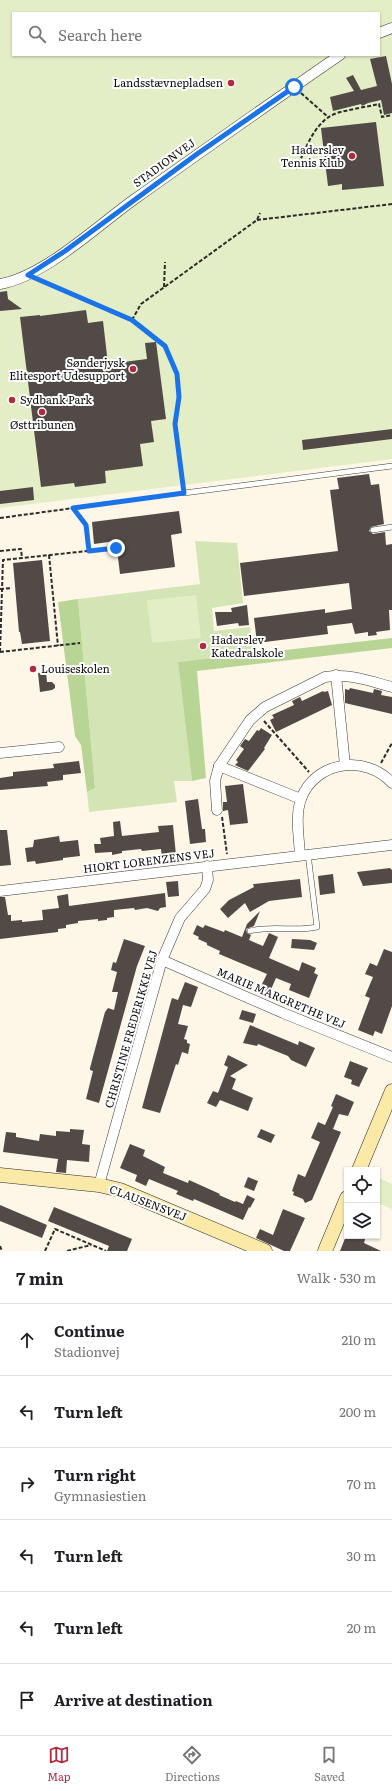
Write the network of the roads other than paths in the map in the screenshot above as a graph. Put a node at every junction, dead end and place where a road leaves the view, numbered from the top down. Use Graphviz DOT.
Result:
graph roads {
  1 [pos="392,28"];
  2 [pos="380,33"];
  3 [pos="339,56"];
  4 [pos="0,284"];
  5 [pos="392,466"];
  6 [pos="184,493"];
  7 [pos="392,527"];
  8 [pos="373,530"];
  9 [pos="336,675"];
  10 [pos="392,687"];
  11 [pos="59,747"];
  12 [pos="0,754"];
  13 [pos="344,765"];
  14 [pos="219,766"];
  15 [pos="392,783"];
  16 [pos="301,799"];
  17 [pos="217,810"];
  18 [pos="392,845"];
  19 [pos="304,854"];
  20 [pos="207,866"];
  21 [pos="0,890"];
  22 [pos="250,931"];
  23 [pos="162,960"];
  24 [pos="392,1057"];
  25 [pos="392,1091"];
  26 [pos="360,1167"];
  27 [pos="0,1175"];
  28 [pos="99,1185"];
  29 [pos="345,1203"];
  30 [pos="265,1251"];
  31 [pos="324,1251"];
  1 -- 2 [label="street"];
  3 -- 4 [label="street, STADIONVEJ"];
  5 -- 6 [label="lane"];
  7 -- 8 [label="lane"];
  9 -- 10 [label="street"];
  9 -- 13 [label="street"];
  9 -- 14 [label="street"];
  11 -- 12 [label="street"];
  13 -- 15 [label="street"];
  13 -- 16 [label="street"];
  14 -- 16 [label="street"];
  14 -- 17 [label="street"];
  16 -- 19 [label="street"];
  18 -- 19 [label="street, HIORT LORENZENS VEJ"];
  19 -- 20 [label="street, HIORT LORENZENS VEJ"];
  19 -- 22 [label="lane"];
  20 -- 21 [label="street, HIORT LORENZENS VEJ"];
  20 -- 23 [label="street, CHRISTINE FREDERIKKE VEJ"];
  23 -- 24 [label="street, MARIE MARGRETHE VEJ"];
  23 -- 28 [label="street, CHRISTINE FREDERIKKE VEJ"];
  25 -- 26 [label="street"];
  27 -- 28 [label="street, CLAUSENSVEJ"];
  28 -- 30 [label="street, CLAUSENSVEJ"];
  29 -- 31 [label="street"];
}
